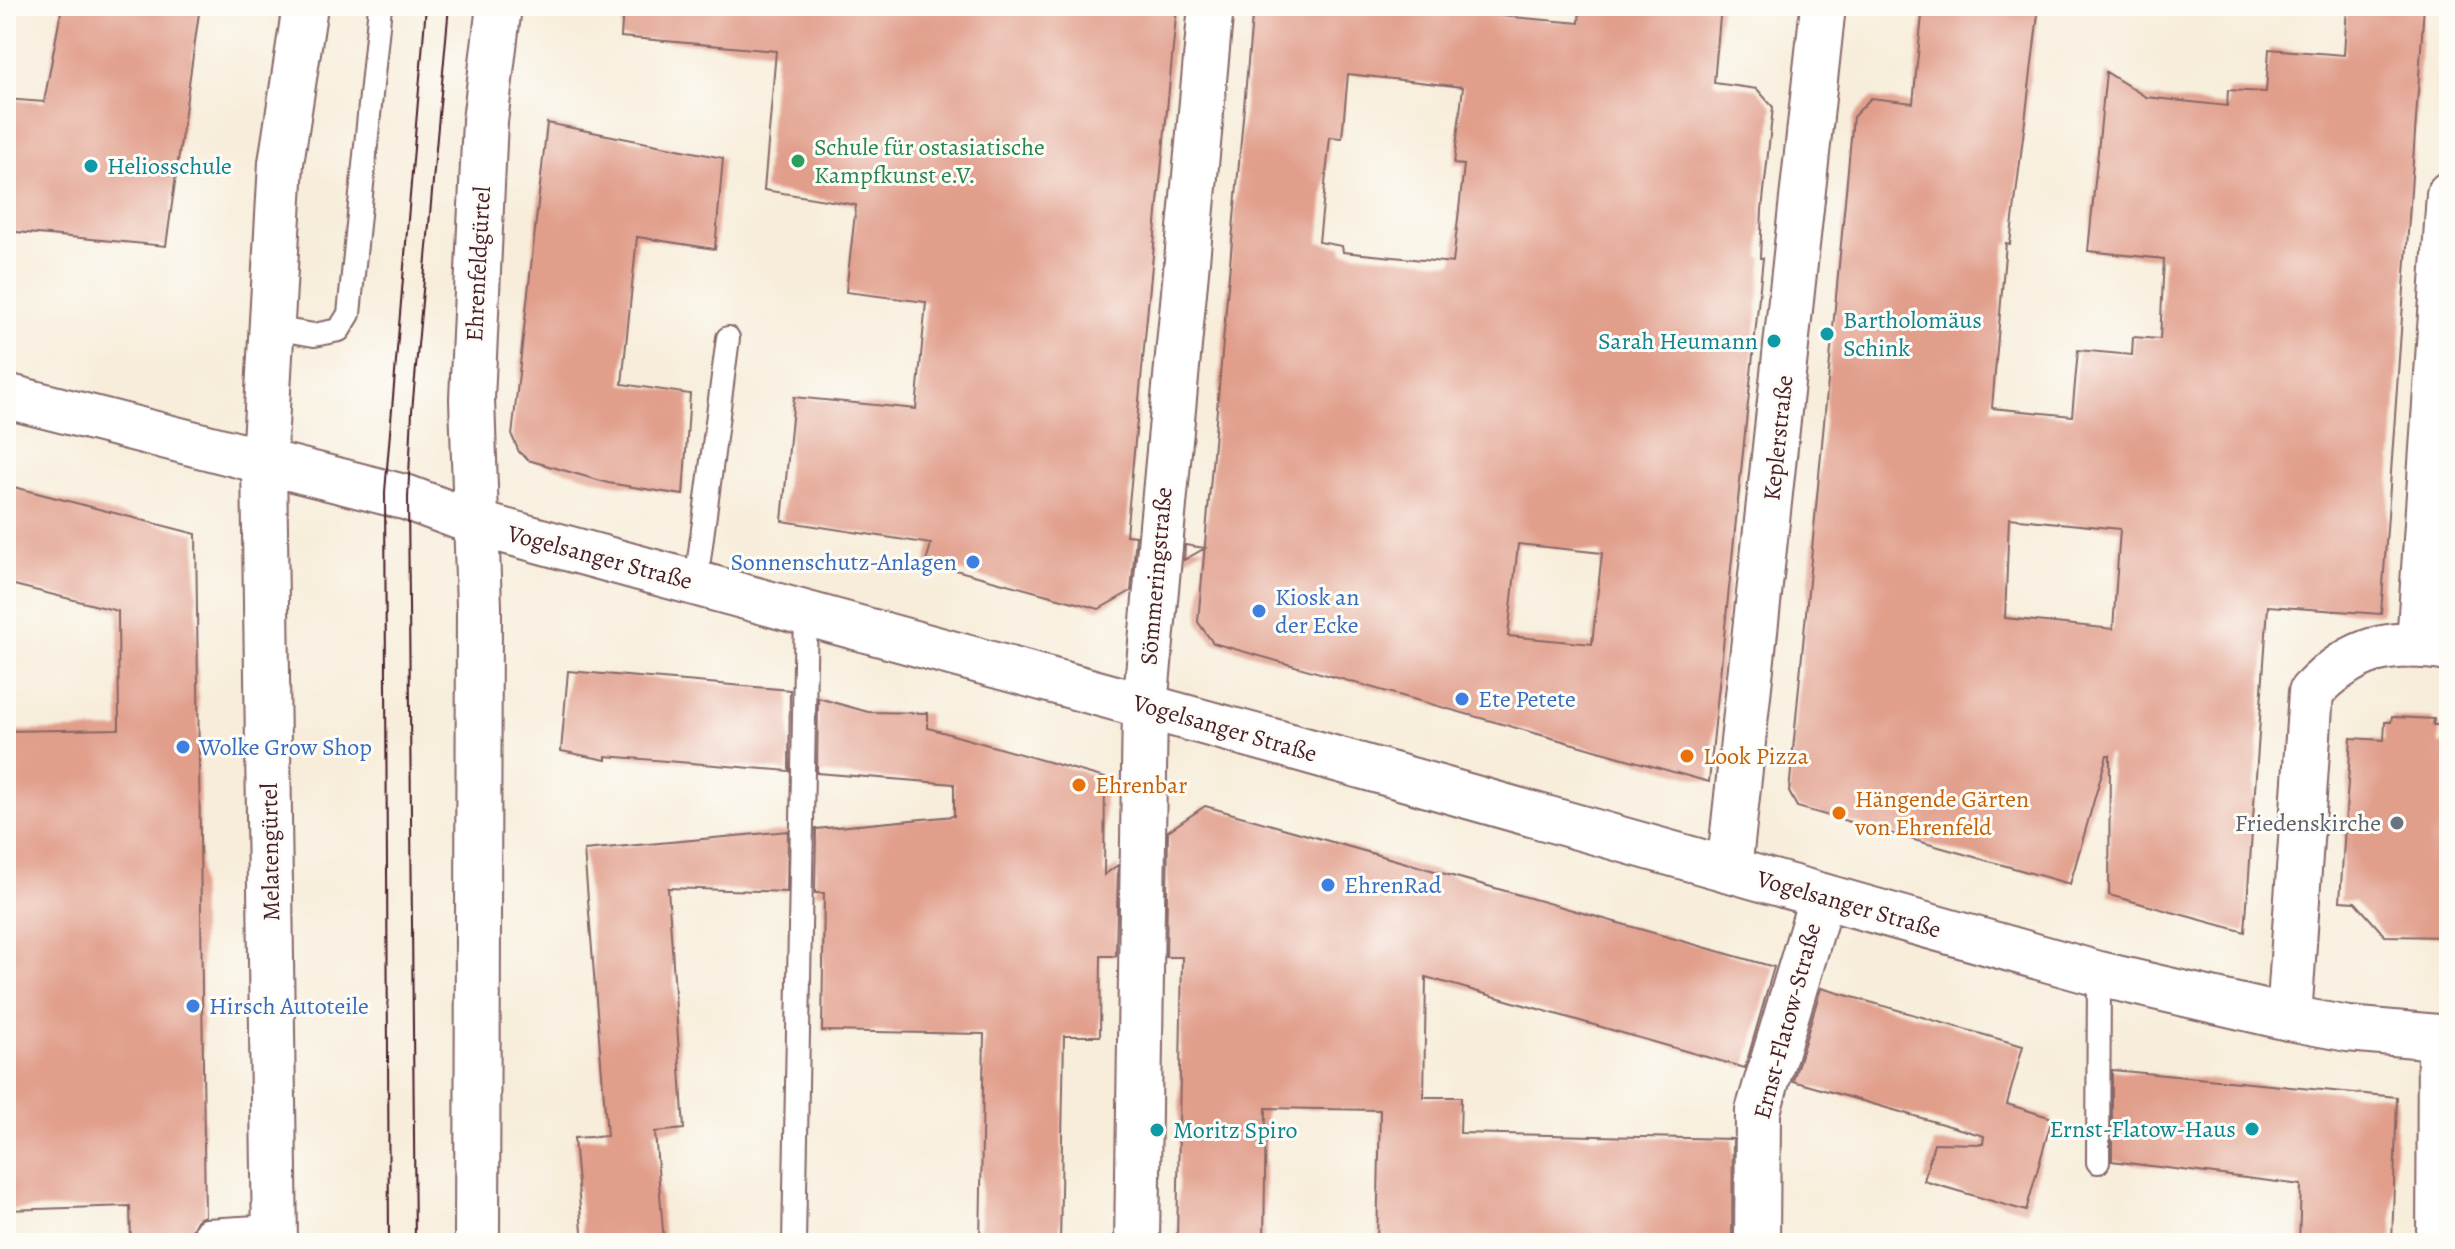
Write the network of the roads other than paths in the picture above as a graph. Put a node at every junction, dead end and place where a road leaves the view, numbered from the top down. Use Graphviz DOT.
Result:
graph roads {
  1 [pos="305,6"];
  2 [pos="380,6"];
  3 [pos="499,6"];
  4 [pos="1211,6"];
  5 [pos="1823,6"];
  6 [pos="2449,194"];
  7 [pos="272,328"];
  8 [pos="728,338"];
  9 [pos="6,396"];
  10 [pos="264,461"];
  11 [pos="475,523"];
  12 [pos="696,583"];
  13 [pos="806,611"];
  14 [pos="2434,647"];
  15 [pos="1145,706"];
  16 [pos="1729,870"];
  17 [pos="1822,896"];
  18 [pos="2099,974"];
  19 [pos="2289,1018"];
  20 [pos="2444,1038"];
  21 [pos="2098,1162"];
  22 [pos="206,1230"];
  23 [pos="275,1235"];
  24 [pos="477,1243"];
  25 [pos="794,1243"];
  26 [pos="1137,1243"];
  27 [pos="1757,1243"];
  28 [pos="2439,1243"];
  1 -- 7 [label="street"];
  2 -- 7 [label="lane"];
  3 -- 11 [label="street, Ehrenfeldgürtel"];
  4 -- 15 [label="street, Sömmeringstraße"];
  5 -- 16 [label="street, Keplerstraße"];
  6 -- 14 [label="street"];
  7 -- 10 [label="street"];
  8 -- 12 [label="lane"];
  9 -- 10 [label="street, Vogelsanger Straße"];
  10 -- 11 [label="street, Vogelsanger Straße"];
  10 -- 23 [label="street, Melatengürtel"];
  11 -- 12 [label="street, Vogelsanger Straße"];
  11 -- 24 [label="street"];
  12 -- 13 [label="street, Vogelsanger Straße"];
  13 -- 15 [label="street, Vogelsanger Straße"];
  13 -- 25 [label="lane"];
  14 -- 19 [label="street"];
  15 -- 16 [label="street, Vogelsanger Straße"];
  15 -- 26 [label="street, Sömmeringstraße"];
  16 -- 17 [label="street, Vogelsanger Straße"];
  17 -- 18 [label="street, Vogelsanger Straße"];
  17 -- 27 [label="street, Ernst-Flatow-Straße"];
  18 -- 19 [label="street, Vogelsanger Straße"];
  18 -- 21 [label="lane"];
  19 -- 20 [label="street, Vogelsanger Straße"];
  20 -- 28 [label="street"];
  22 -- 23 [label="lane"];
}
